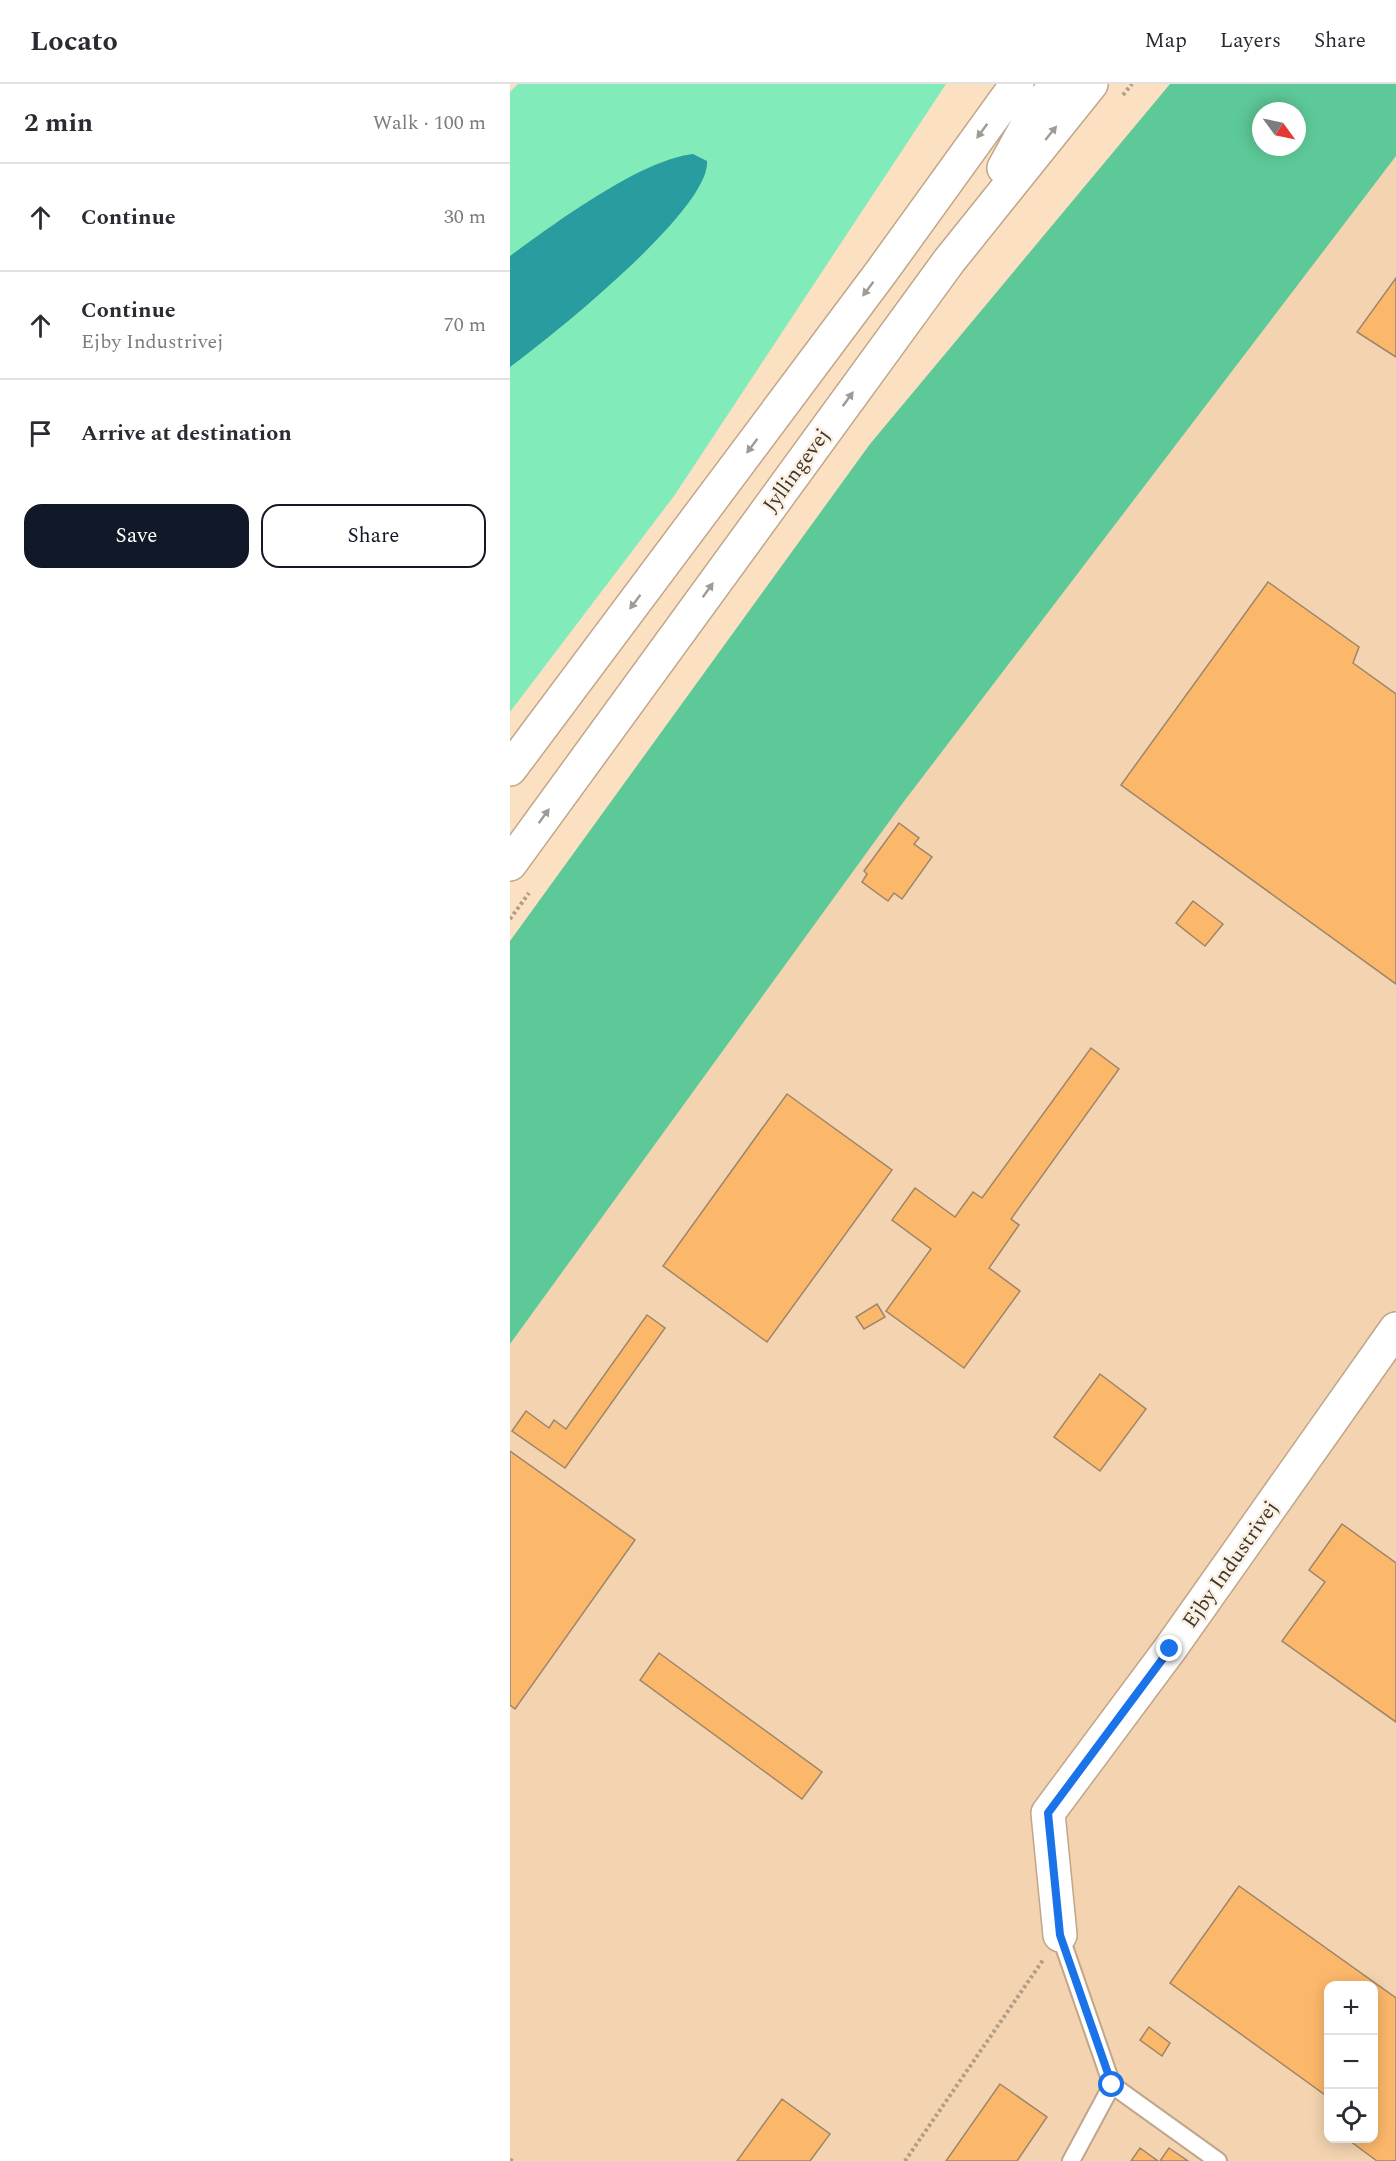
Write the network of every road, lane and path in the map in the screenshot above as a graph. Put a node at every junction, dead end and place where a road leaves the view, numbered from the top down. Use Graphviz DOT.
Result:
graph roads {
  1 [pos="1017,84"];
  2 [pos="1056,84"];
  3 [pos="1091,84"];
  4 [pos="965,240"];
  5 [pos="510,769"];
  6 [pos="510,864"];
  7 [pos="1396,1329"];
  8 [pos="1060,1935"];
  9 [pos="1112,2085"];
  10 [pos="905,2161"];
  11 [pos="1071,2161"];
  12 [pos="1218,2161"];
  1 -- 5 [label="street, one-way"];
  2 -- 4 [label="street"];
  4 -- 3 [label="street, Jyllingevej, one-way"];
  6 -- 4 [label="street, Jyllingevej, one-way"];
  7 -- 8 [label="street, Ejby Industrivej"];
  8 -- 9 [label="lane"];
  8 -- 10 [label="path"];
  9 -- 11 [label="lane"];
  9 -- 12 [label="lane"];
}
